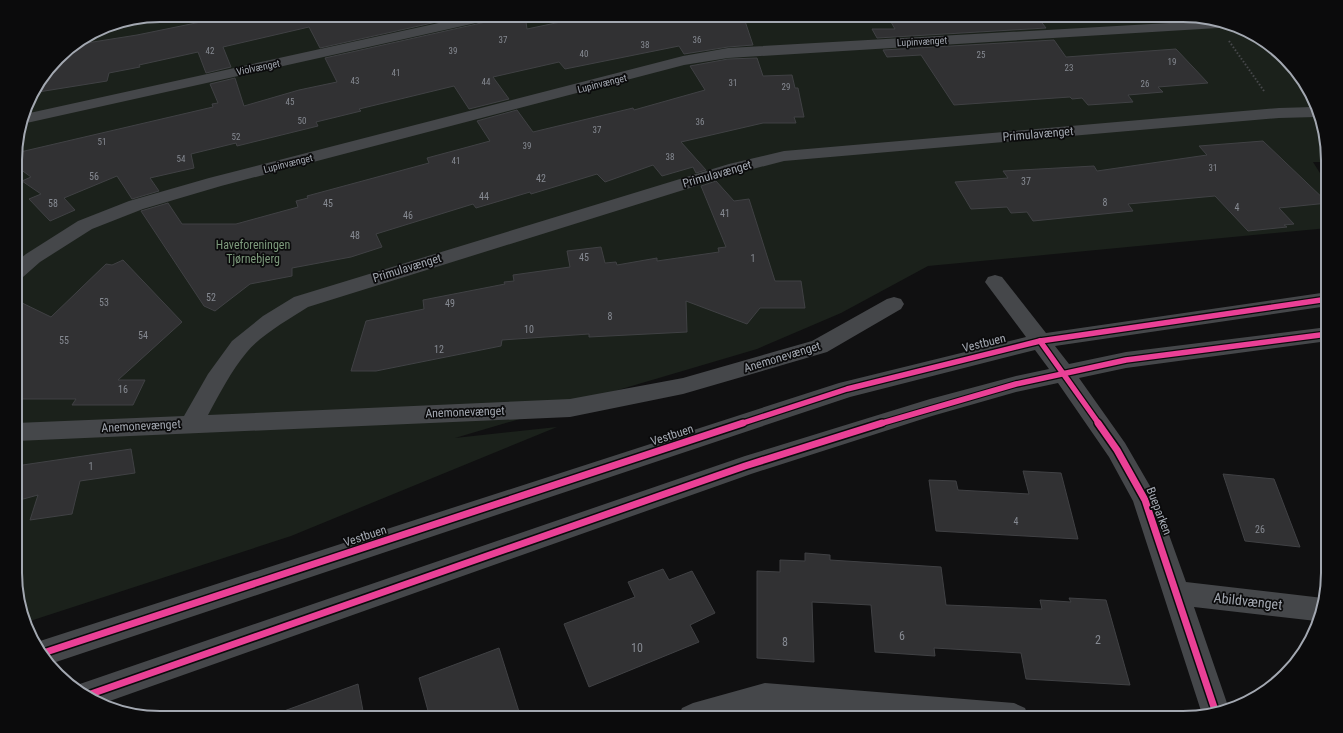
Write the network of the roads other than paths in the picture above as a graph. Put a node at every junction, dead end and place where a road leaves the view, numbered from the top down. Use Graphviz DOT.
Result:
graph roads {
  1 [pos="462,22"];
  2 [pos="1208,25"];
  3 [pos="1307,112"];
  4 [pos="29,118"];
  5 [pos="22,267"];
  6 [pos="995,282"];
  7 [pos="1321,300"];
  8 [pos="894,304"];
  9 [pos="1321,335"];
  10 [pos="1040,341"];
  11 [pos="1063,373"];
  12 [pos="192,423"];
  13 [pos="22,432"];
  14 [pos="1176,593"];
  15 [pos="1316,609"];
  16 [pos="46,652"];
  17 [pos="92,693"];
  18 [pos="1214,707"];
  19 [pos="717,711"];
  20 [pos="931,711"];
  1 -- 4 [label="street, Violvænget"];
  2 -- 5 [label="street, Lupinvænget"];
  3 -- 12 [label="street, Primulavænget"];
  6 -- 10 [label="street, Bueparken"];
  7 -- 10 [label="street, Vestbuen"];
  8 -- 12 [label="street, Anemonevænget"];
  9 -- 11 [label="street"];
  10 -- 11 [label="street, Bueparken"];
  10 -- 16 [label="street, Vestbuen"];
  11 -- 14 [label="street, Bueparken"];
  11 -- 17 [label="street"];
  12 -- 13 [label="street, Anemonevænget"];
  14 -- 15 [label="street, Abildvænget"];
  14 -- 18 [label="street, Bueparken"];
  19 -- 20 [label="street"];
}
